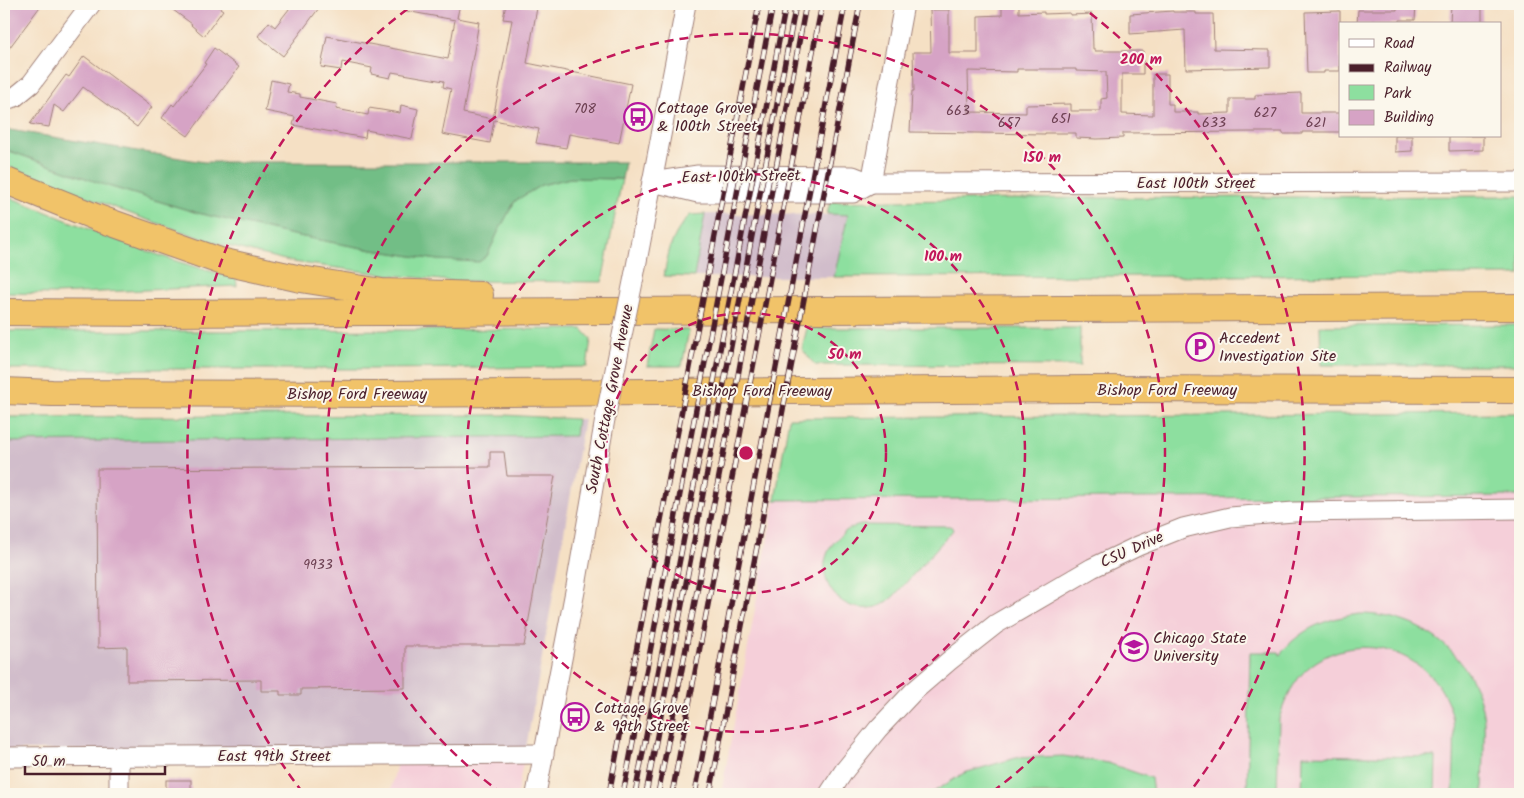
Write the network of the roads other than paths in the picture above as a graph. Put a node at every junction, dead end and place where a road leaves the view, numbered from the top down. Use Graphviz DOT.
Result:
graph roads {
  1 [pos="91,4"];
  2 [pos="686,4"];
  3 [pos="904,4"];
  4 [pos="4,100"];
  5 [pos="4,180"];
  6 [pos="652,182"];
  7 [pos="1520,182"];
  8 [pos="871,183"];
  9 [pos="1520,307"];
  10 [pos="912,309"];
  11 [pos="4,312"];
  12 [pos="1520,390"];
  13 [pos="4,391"];
  14 [pos="1520,509"];
  15 [pos="544,754"];
  16 [pos="119,756"];
  17 [pos="4,757"];
  18 [pos="119,794"];
  19 [pos="536,794"];
  20 [pos="829,794"];
  1 -- 4 [label="street"];
  2 -- 6 [label="street, South Cottage Grove Avenue"];
  3 -- 8 [label="street"];
  5 -- 10 [label="highway"];
  6 -- 8 [label="street, East 100th Street"];
  6 -- 15 [label="street, South Cottage Grove Avenue, bridge"];
  7 -- 8 [label="street, East 100th Street"];
  9 -- 10 [label="highway"];
  10 -- 11 [label="highway"];
  12 -- 13 [label="highway, Bishop Ford Freeway"];
  14 -- 20 [label="street, CSU Drive"];
  15 -- 16 [label="street, East 99th Street"];
  15 -- 19 [label="street, South Cottage Grove Avenue"];
  16 -- 17 [label="street, East 99th Street"];
  16 -- 18 [label="street"];
}
